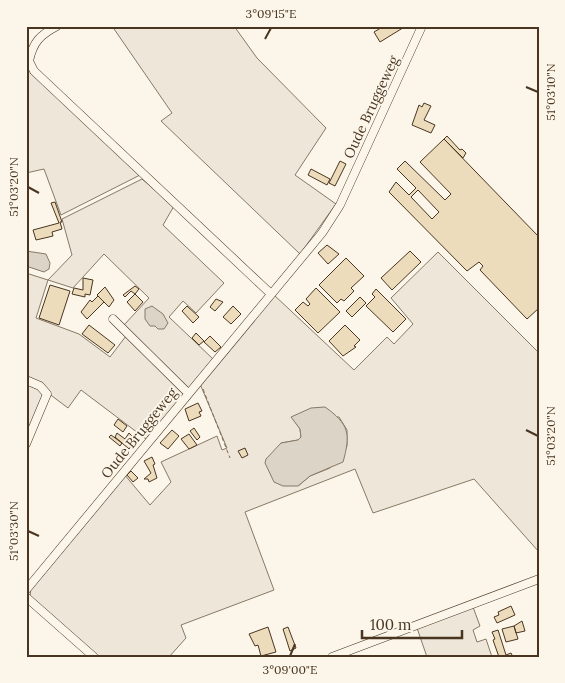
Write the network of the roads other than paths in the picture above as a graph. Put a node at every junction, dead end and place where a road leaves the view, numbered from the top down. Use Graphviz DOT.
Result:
graph roads {
  1 [pos="57,26"];
  2 [pos="422,26"];
  3 [pos="271,294"];
  4 [pos="113,319"];
  5 [pos="26,380"];
  6 [pos="188,393"];
  7 [pos="26,444"];
  8 [pos="539,579"];
  9 [pos="26,590"];
  10 [pos="26,597"];
  11 [pos="94,657"];
  12 [pos="332,657"];
  1 -- 3 [label="street"];
  2 -- 3 [label="street, Oude Bruggeweg"];
  3 -- 6 [label="street, Oude Bruggeweg"];
  4 -- 6 [label="street"];
  5 -- 7 [label="street"];
  6 -- 9 [label="street, Oude Bruggeweg"];
  8 -- 12 [label="street"];
  10 -- 11 [label="street"];
}
